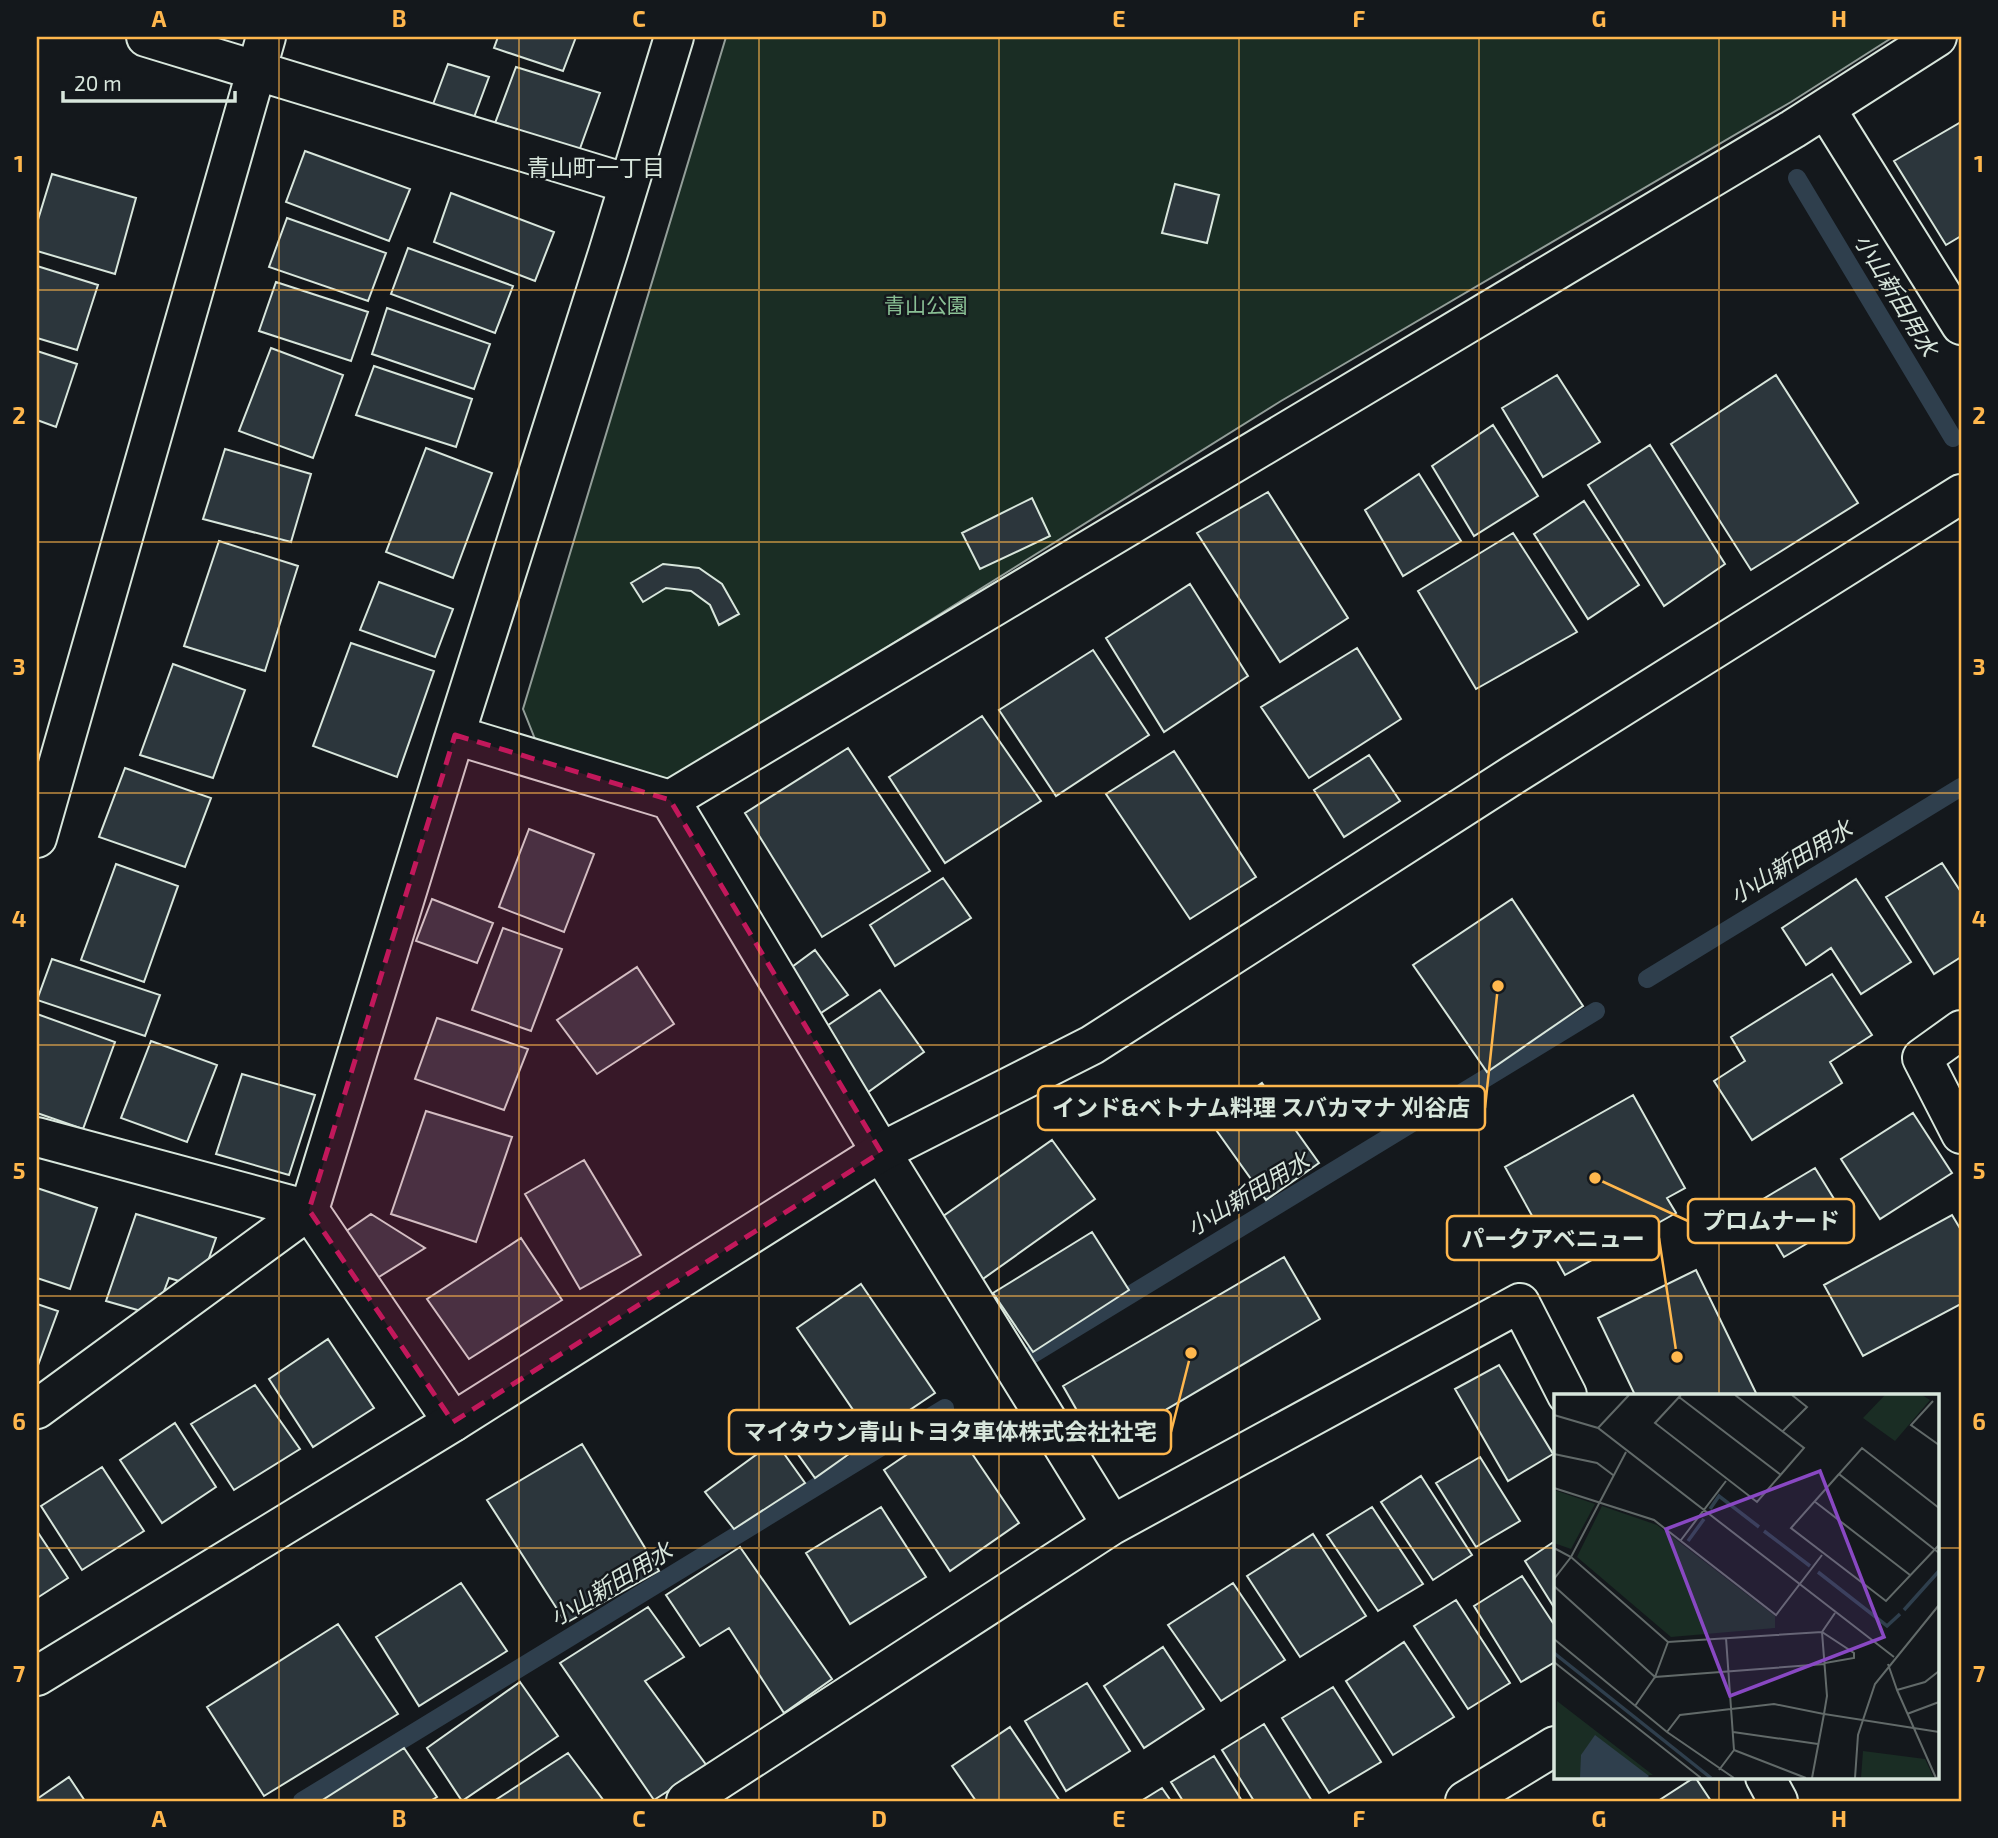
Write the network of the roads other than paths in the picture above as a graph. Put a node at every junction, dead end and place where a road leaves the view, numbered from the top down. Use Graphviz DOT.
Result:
graph roads {
  1 [pos="146,37"];
  2 [pos="674,37"];
  3 [pos="1937,37"];
  4 [pos="260,53"];
  5 [pos="1826,109"];
  6 [pos="629,184"];
  7 [pos="1961,325"];
  8 [pos="1961,494"];
  9 [pos="455,736"];
  10 [pos="670,800"];
  11 [pos="37,838"];
  12 [pos="1961,1030"];
  13 [pos="1961,1134"];
  14 [pos="37,1137"];
  15 [pos="881,1152"];
  16 [pos="309,1210"];
  17 [pos="1566,1394"];
  18 [pos="37,1409"];
  19 [pos="453,1422"];
  20 [pos="1112,1525"];
  21 [pos="37,1676"];
  22 [pos="1554,1747"];
  23 [pos="1766,1778"];
  24 [pos="686,1801"];
  25 [pos="1465,1801"];
  26 [pos="1778,1801"];
  1 -- 4 [label="street"];
  2 -- 6 [label="street"];
  3 -- 5 [label="street"];
  4 -- 6 [label="street"];
  4 -- 11 [label="street"];
  5 -- 7 [label="street"];
  5 -- 10 [label="street"];
  6 -- 9 [label="street"];
  8 -- 15 [label="street"];
  9 -- 10 [label="street"];
  9 -- 16 [label="street"];
  10 -- 15 [label="street"];
  12 -- 13 [label="street"];
  14 -- 16 [label="street"];
  15 -- 19 [label="street"];
  15 -- 20 [label="street"];
  16 -- 18 [label="street"];
  16 -- 19 [label="street"];
  17 -- 20 [label="street"];
  19 -- 21 [label="street"];
  20 -- 24 [label="street"];
  22 -- 25 [label="street"];
  23 -- 26 [label="street"];
}
